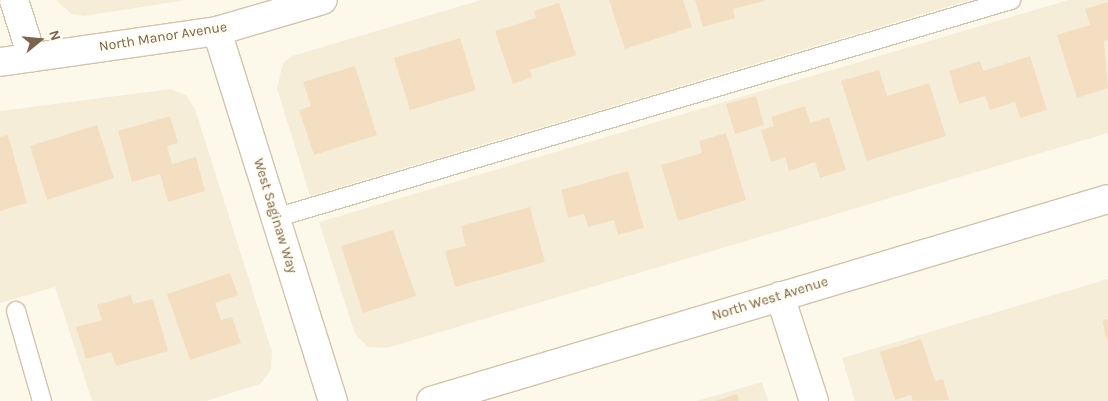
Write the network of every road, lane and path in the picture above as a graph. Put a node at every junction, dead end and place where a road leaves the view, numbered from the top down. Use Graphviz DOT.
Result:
graph roads {
  1 [pos="14,0"];
  2 [pos="323,0"];
  3 [pos="1011,0"];
  4 [pos="217,31"];
  5 [pos="32,57"];
  6 [pos="0,62"];
  7 [pos="1108,199"];
  8 [pos="276,218"];
  9 [pos="780,296"];
  10 [pos="16,311"];
  11 [pos="42,401"];
  12 [pos="333,401"];
  13 [pos="431,401"];
  14 [pos="814,401"];
  1 -- 5 [label="street"];
  2 -- 4 [label="street, North Manor Avenue"];
  3 -- 8 [label="lane"];
  4 -- 5 [label="street, North Manor Avenue"];
  4 -- 8 [label="street, West Saginaw Way"];
  5 -- 6 [label="street, North Manor Avenue"];
  7 -- 9 [label="street, North West Avenue"];
  8 -- 12 [label="street, West Saginaw Way"];
  9 -- 13 [label="street, North West Avenue"];
  9 -- 14 [label="street"];
  10 -- 11 [label="lane"];
}
